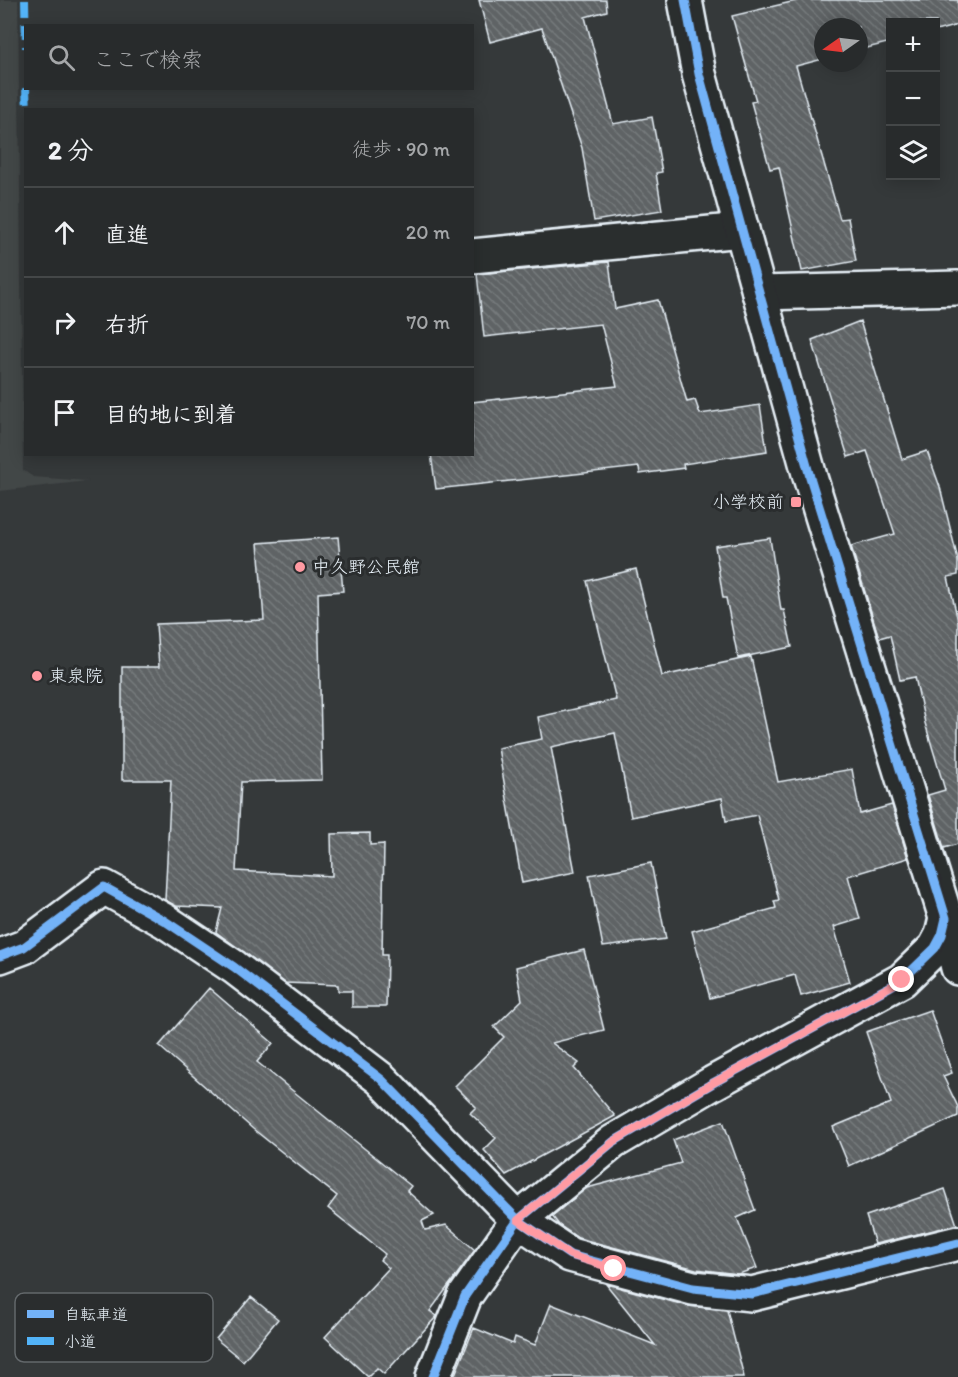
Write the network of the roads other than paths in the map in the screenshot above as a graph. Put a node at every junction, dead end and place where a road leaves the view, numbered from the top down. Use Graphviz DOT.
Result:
graph roads {
  1 [pos="685,0"];
  2 [pos="742,230"];
  3 [pos="474,256"];
  4 [pos="958,288"];
  5 [pos="759,293"];
  6 [pos="946,918"];
  7 [pos="0,956"];
  8 [pos="958,968"];
  9 [pos="518,1220"];
  10 [pos="958,1243"];
  11 [pos="433,1377"];
  1 -- 2 [label="street"];
  2 -- 3 [label="street"];
  2 -- 5 [label="street"];
  4 -- 5 [label="street"];
  5 -- 6 [label="street"];
  6 -- 8 [label="street"];
  6 -- 9 [label="street"];
  7 -- 9 [label="street"];
  9 -- 10 [label="street"];
  9 -- 11 [label="street"];
}
